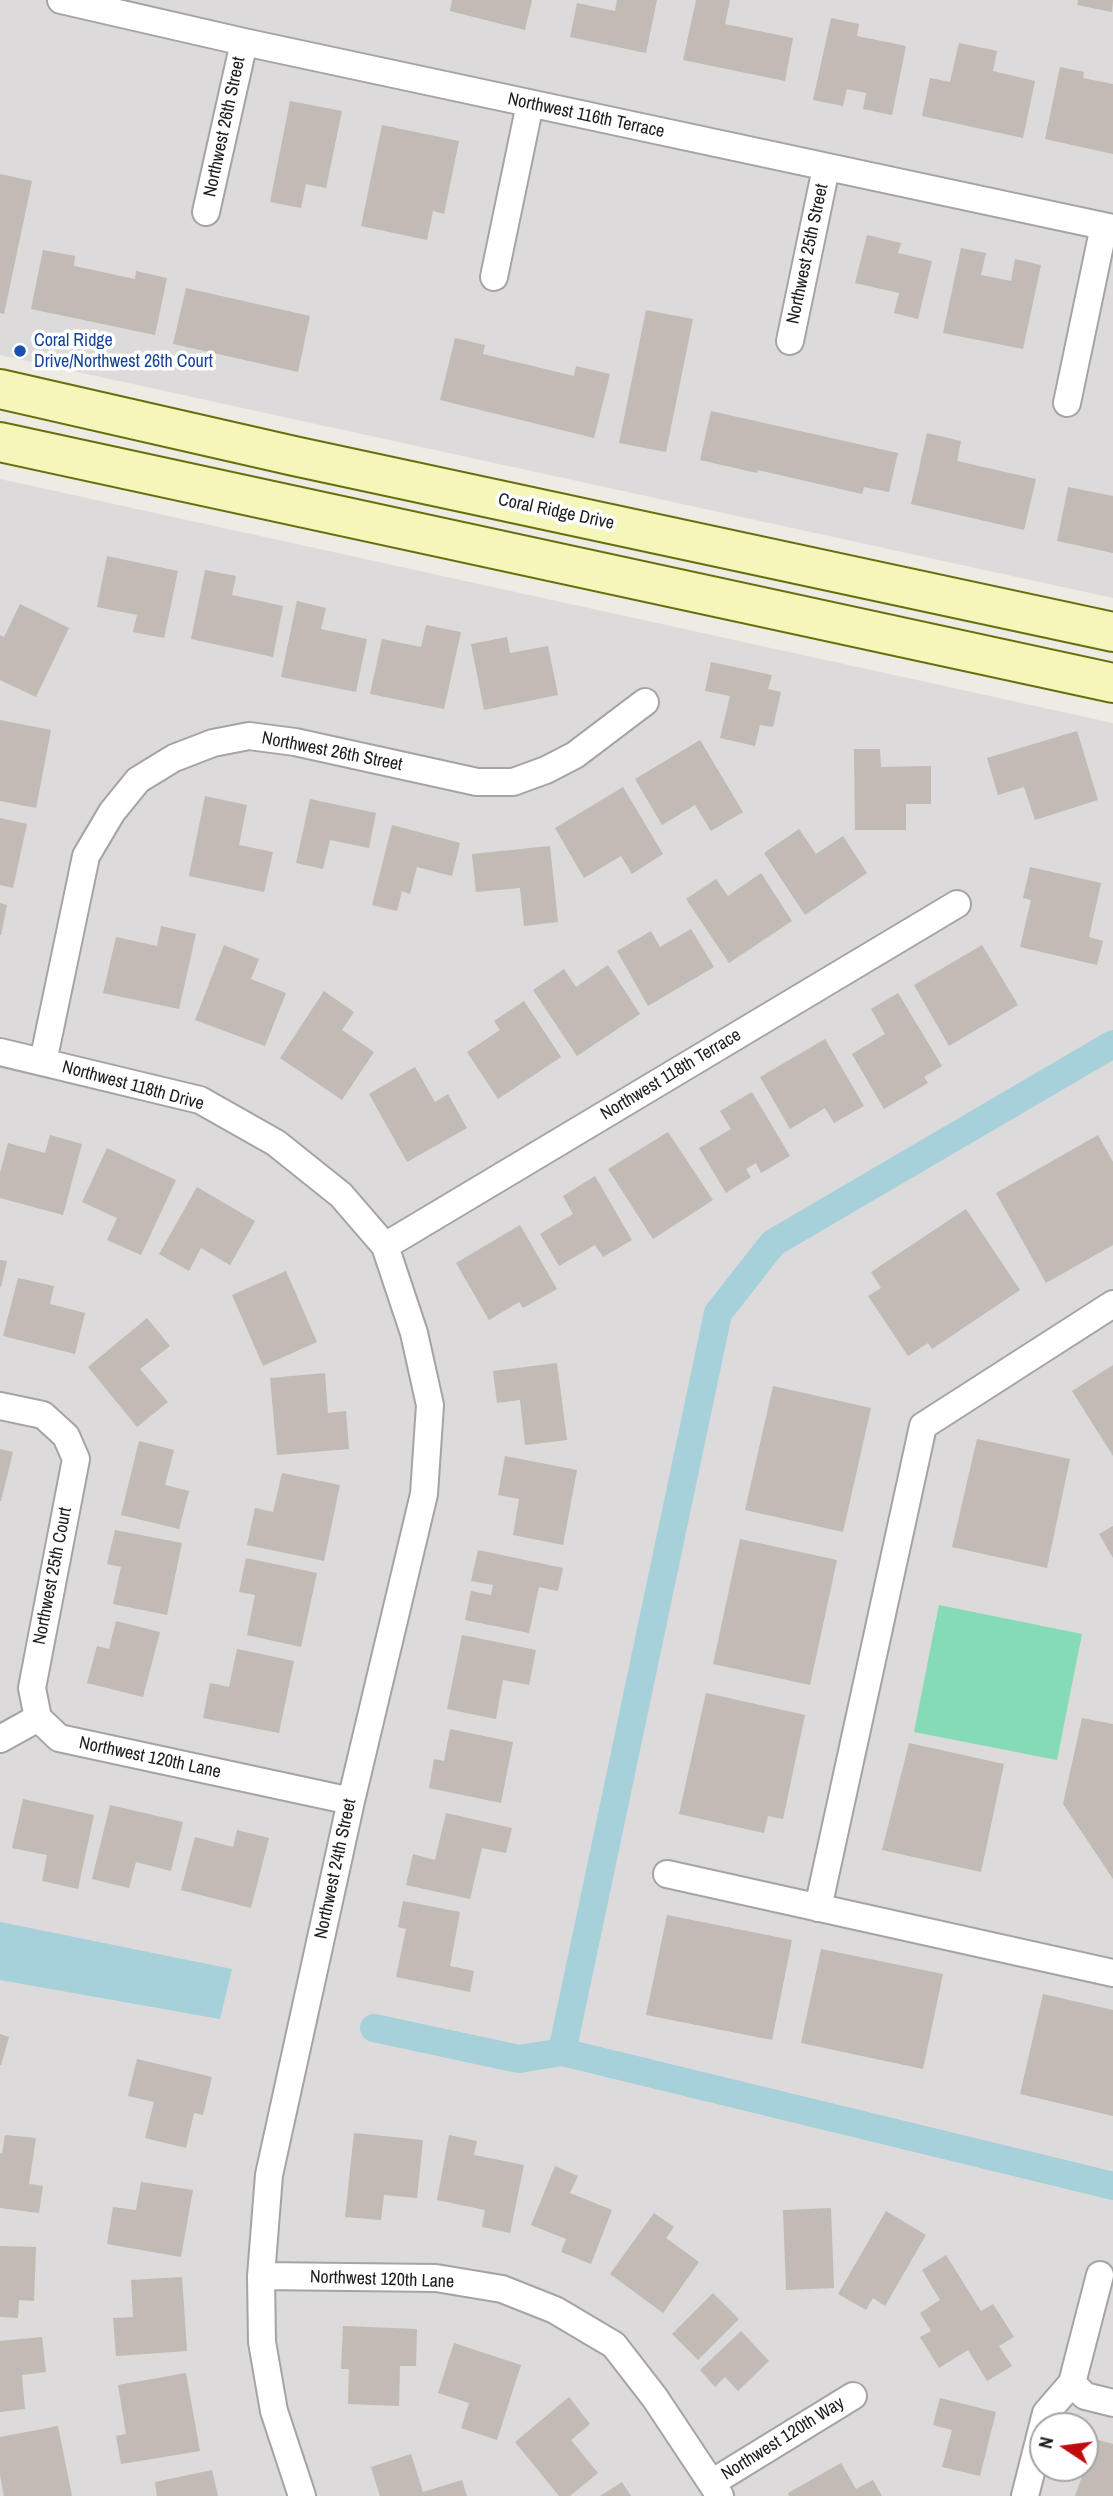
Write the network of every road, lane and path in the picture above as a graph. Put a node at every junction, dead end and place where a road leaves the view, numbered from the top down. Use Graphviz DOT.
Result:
graph roads {
  1 [pos="61,0"];
  2 [pos="244,42"];
  3 [pos="530,104"];
  4 [pos="826,168"];
  5 [pos="206,212"];
  6 [pos="1109,227"];
  7 [pos="494,277"];
  8 [pos="790,341"];
  9 [pos="0,389"];
  10 [pos="1067,403"];
  11 [pos="0,442"];
  12 [pos="790,562"];
  13 [pos="778,610"];
  14 [pos="1113,632"];
  15 [pos="1113,683"];
  16 [pos="645,702"];
  17 [pos="957,904"];
  18 [pos="0,1052"];
  19 [pos="43,1062"];
  20 [pos="385,1246"];
  21 [pos="1113,1304"];
  22 [pos="0,1406"];
  23 [pos="38,1718"];
  24 [pos="0,1739"];
  25 [pos="351,1801"];
  26 [pos="667,1874"];
  27 [pos="818,1908"];
  28 [pos="1113,1973"];
  29 [pos="1100,2275"];
  30 [pos="261,2276"];
  31 [pos="1072,2383"];
  32 [pos="853,2396"];
  33 [pos="1113,2403"];
  34 [pos="716,2489"];
  35 [pos="302,2496"];
  36 [pos="1025,2496"];
  1 -- 2 [label="street, Northwest 116th Terrace"];
  2 -- 3 [label="street, Northwest 116th Terrace"];
  2 -- 5 [label="street, Northwest 26th Street"];
  3 -- 4 [label="street, Northwest 116th Terrace"];
  3 -- 7 [label="street"];
  4 -- 6 [label="street, Northwest 116th Terrace"];
  4 -- 8 [label="street, Northwest 25th Street"];
  6 -- 10 [label="street"];
  9 -- 12 [label="main road, Coral Ridge Drive"];
  11 -- 13 [label="main road"];
  12 -- 13 [label="main road"];
  12 -- 14 [label="main road, Coral Ridge Drive"];
  13 -- 15 [label="main road"];
  16 -- 19 [label="street, Northwest 26th Street"];
  17 -- 20 [label="street, Northwest 118th Terrace"];
  18 -- 19 [label="street, Northwest 118th Drive"];
  19 -- 20 [label="street, Northwest 118th Drive"];
  20 -- 25 [label="street, Northwest 24th Street"];
  21 -- 27 [label="street"];
  22 -- 23 [label="street, Northwest 25th Court"];
  23 -- 24 [label="street"];
  23 -- 25 [label="street, Northwest 120th Lane"];
  25 -- 30 [label="street, Northwest 24th Street"];
  26 -- 27 [label="street"];
  27 -- 28 [label="street"];
  29 -- 31 [label="street"];
  30 -- 34 [label="street, Northwest 120th Lane"];
  30 -- 35 [label="street, Northwest 24th Street"];
  31 -- 33 [label="street"];
  31 -- 36 [label="street"];
  32 -- 34 [label="street, Northwest 120th Way"];
}
